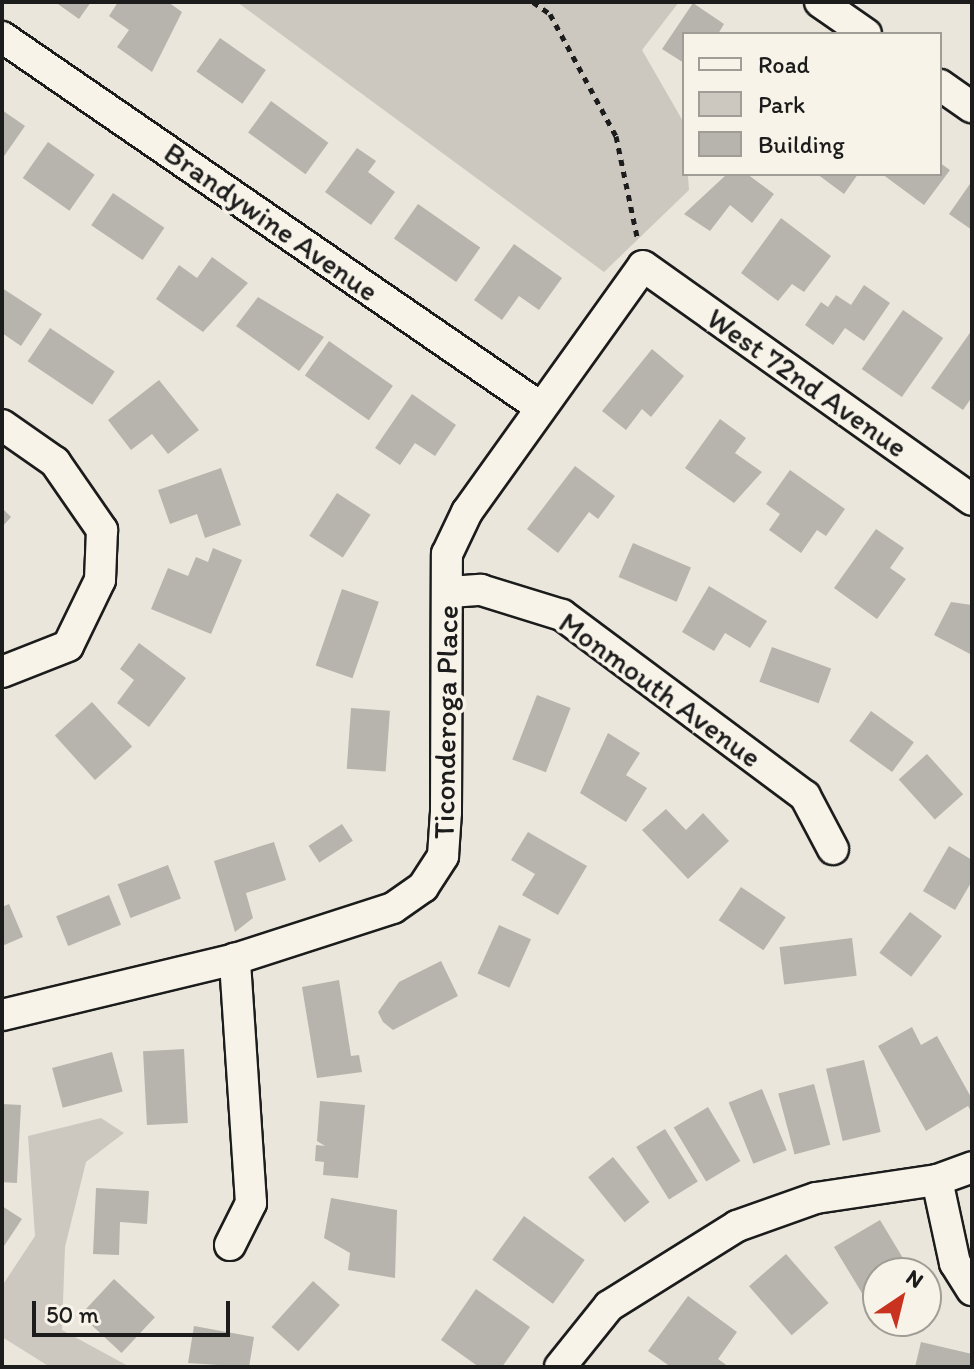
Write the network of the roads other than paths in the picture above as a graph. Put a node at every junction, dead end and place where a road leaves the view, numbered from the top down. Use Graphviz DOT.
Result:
graph roads {
  1 [pos="820,2"];
  2 [pos="863,32"];
  3 [pos="2,37"];
  4 [pos="942,86"];
  5 [pos="972,107"];
  6 [pos="643,266"];
  7 [pos="540,407"];
  8 [pos="2,425"];
  9 [pos="972,500"];
  10 [pos="450,592"];
  11 [pos="2,672"];
  12 [pos="833,849"];
  13 [pos="235,959"];
  14 [pos="2,1015"];
  15 [pos="972,1167"];
  16 [pos="937,1180"];
  17 [pos="230,1245"];
  18 [pos="972,1290"];
  19 [pos="560,1367"];
  1 -- 2 [label="street"];
  3 -- 7 [label="street, Brandywine Avenue"];
  4 -- 5 [label="street"];
  6 -- 7 [label="street, Ticonderoga Place"];
  6 -- 9 [label="street, West 72nd Avenue"];
  7 -- 10 [label="street, Ticonderoga Place"];
  8 -- 11 [label="street"];
  10 -- 12 [label="street, Monmouth Avenue"];
  10 -- 13 [label="street, Ticonderoga Place"];
  13 -- 14 [label="street, Ticonderoga Place"];
  13 -- 17 [label="street"];
  15 -- 16 [label="street"];
  16 -- 18 [label="street"];
  16 -- 19 [label="street"];
}
